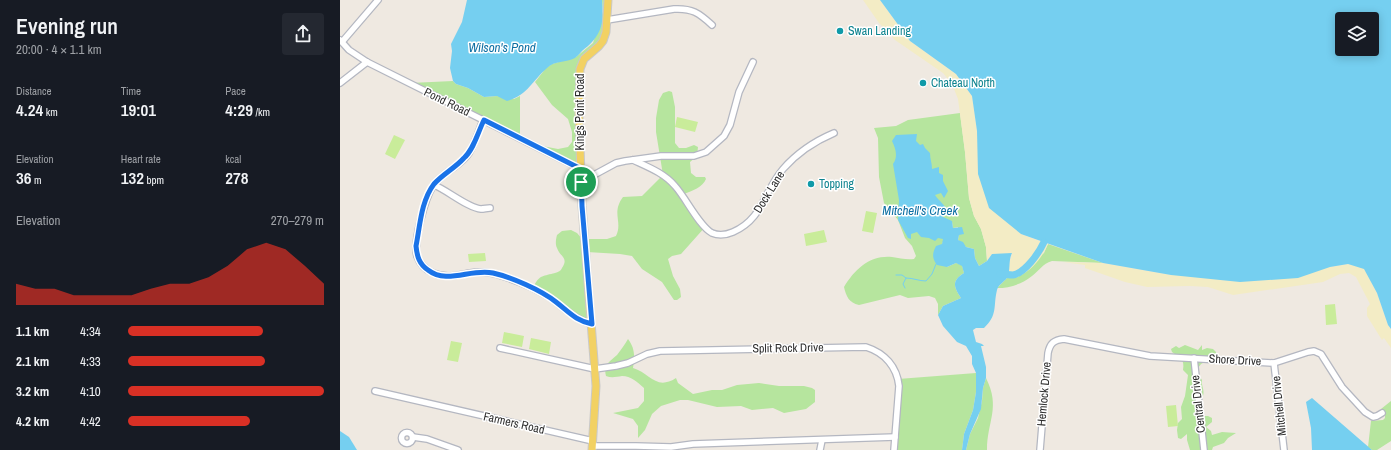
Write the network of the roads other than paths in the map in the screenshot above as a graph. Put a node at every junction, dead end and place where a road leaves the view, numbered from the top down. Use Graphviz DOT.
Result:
graph roads {
  1 [pos="378,0"];
  2 [pos="608,0"];
  3 [pos="607,20"];
  4 [pos="712,25"];
  5 [pos="341,41"];
  6 [pos="367,62"];
  7 [pos="753,62"];
  8 [pos="340,83"];
  9 [pos="484,120"];
  10 [pos="834,133"];
  11 [pos="634,160"];
  12 [pos="581,169"];
  13 [pos="581,182"];
  14 [pos="434,184"];
  15 [pos="490,208"];
  16 [pos="592,324"];
  17 [pos="1056,340"];
  18 [pos="500,348"];
  19 [pos="1194,358"];
  20 [pos="1274,363"];
  21 [pos="594,369"];
  22 [pos="376,391"];
  23 [pos="1382,413"];
  24 [pos="413,437"];
  25 [pos="895,437"];
  26 [pos="822,440"];
  27 [pos="593,446"];
  28 [pos="712,447"];
  29 [pos="458,450"];
  30 [pos="820,450"];
  31 [pos="894,450"];
  32 [pos="1040,450"];
  33 [pos="1204,450"];
  34 [pos="1284,450"];
  1 -- 5 [label="street"];
  2 -- 3 [label="main road, Kings Point Road"];
  3 -- 4 [label="street"];
  3 -- 12 [label="main road, Kings Point Road"];
  5 -- 6 [label="street, Pond Road"];
  6 -- 8 [label="street"];
  6 -- 9 [label="street, Pond Road"];
  7 -- 11 [label="street"];
  9 -- 12 [label="street, Pond Road"];
  9 -- 14 [label="street"];
  10 -- 11 [label="street, Dock Lane"];
  11 -- 13 [label="street"];
  12 -- 13 [label="main road, Kings Point Road"];
  13 -- 16 [label="main road, Kings Point Road"];
  14 -- 15 [label="street"];
  14 -- 16 [label="street"];
  16 -- 21 [label="main road, Kings Point Road"];
  17 -- 19 [label="street, Shore Drive"];
  17 -- 32 [label="street, Hemlock Drive"];
  18 -- 21 [label="street"];
  19 -- 20 [label="street, Shore Drive"];
  19 -- 33 [label="street, Central Drive"];
  20 -- 23 [label="street, Shore Drive"];
  20 -- 34 [label="street, Mitchell Drive"];
  21 -- 25 [label="street, Split Rock Drive"];
  21 -- 27 [label="main road, Kings Point Road"];
  22 -- 27 [label="street, Farmers Road"];
  24 -- 29 [label="street"];
  25 -- 26 [label="street, Farmers Road"];
  25 -- 31 [label="street, Split Rock Drive"];
  26 -- 28 [label="street, Farmers Road"];
  26 -- 30 [label="street"];
  27 -- 28 [label="street, Farmers Road"];
}
